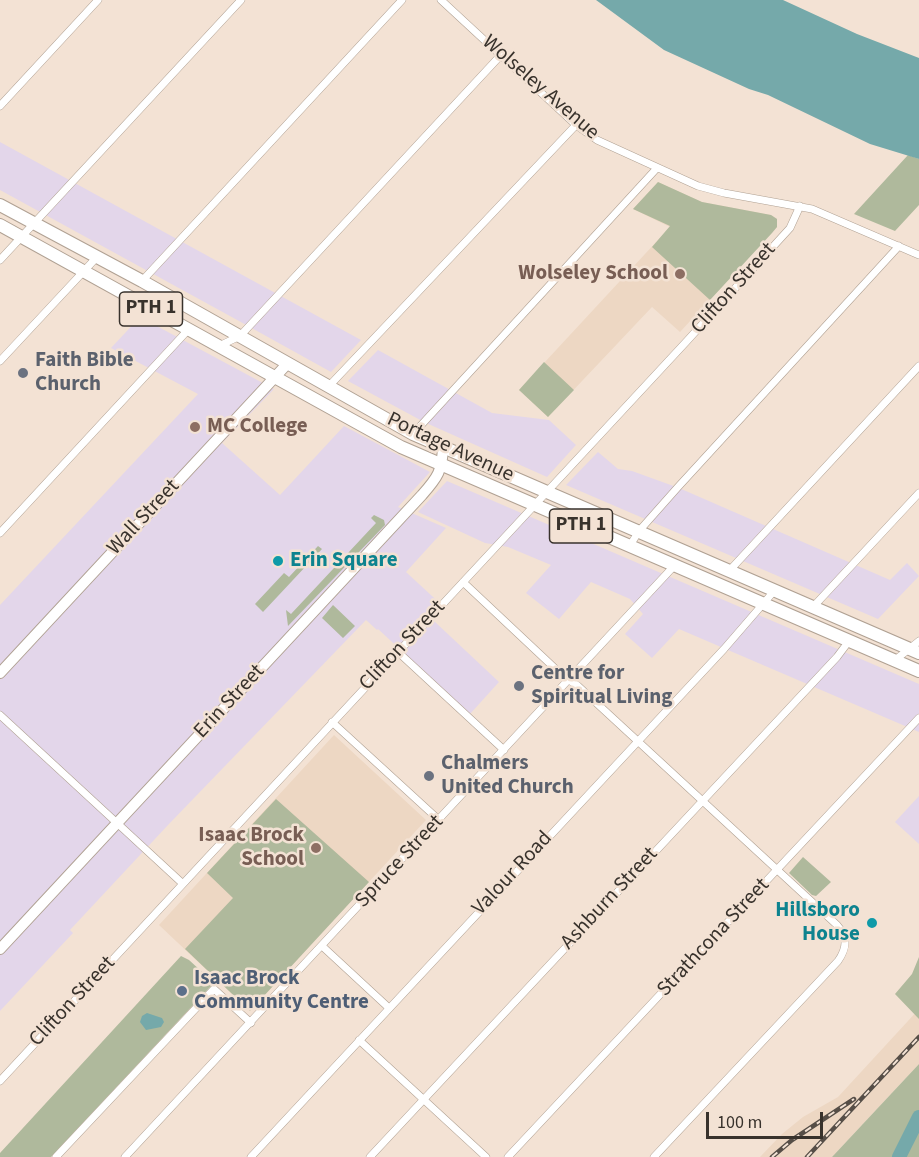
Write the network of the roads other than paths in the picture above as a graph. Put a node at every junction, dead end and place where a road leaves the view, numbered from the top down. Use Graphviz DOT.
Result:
graph roads {
  1 [pos="98,0"];
  2 [pos="241,0"];
  3 [pos="402,0"];
  4 [pos="441,0"];
  5 [pos="500,56"];
  6 [pos="0,106"];
  7 [pos="576,124"];
  8 [pos="657,168"];
  9 [pos="0,205"];
  10 [pos="800,206"];
  11 [pos="34,223"];
  12 [pos="0,225"];
  13 [pos="21,237"];
  14 [pos="899,246"];
  15 [pos="919,255"];
  16 [pos="96,257"];
  17 [pos="0,260"];
  18 [pos="83,271"];
  19 [pos="142,281"];
  20 [pos="188,330"];
  21 [pos="240,336"];
  22 [pos="219,346"];
  23 [pos="0,361"];
  24 [pos="288,363"];
  25 [pos="919,366"];
  26 [pos="276,377"];
  27 [pos="329,386"];
  28 [pos="413,434"];
  29 [pos="443,447"];
  30 [pos="442,465"];
  31 [pos="546,491"];
  32 [pos="919,493"];
  33 [pos="534,504"];
  34 [pos="639,531"];
  35 [pos="0,533"];
  36 [pos="629,547"];
  37 [pos="674,567"];
  38 [pos="730,570"];
  39 [pos="463,582"];
  40 [pos="775,590"];
  41 [pos="764,604"];
  42 [pos="813,607"];
  43 [pos="849,641"];
  44 [pos="916,647"];
  45 [pos="398,652"];
  46 [pos="894,661"];
  47 [pos="919,672"];
  48 [pos="0,673"];
  49 [pos="570,681"];
  50 [pos="0,715"];
  51 [pos="919,718"];
  52 [pos="332,722"];
  53 [pos="637,741"];
  54 [pos="504,750"];
  55 [pos="702,800"];
  56 [pos="439,820"];
  57 [pos="117,823"];
  58 [pos="778,870"];
  59 [pos="182,883"];
  60 [pos="322,946"];
  61 [pos="0,949"];
  62 [pos="389,1008"];
  63 [pos="251,1023"];
  64 [pos="359,1040"];
  65 [pos="0,1081"];
  66 [pos="423,1100"];
  67 [pos="56,1157"];
  68 [pos="125,1157"];
  69 [pos="251,1157"];
  70 [pos="370,1157"];
  71 [pos="486,1157"];
  72 [pos="508,1157"];
  73 [pos="654,1157"];
  1 -- 6 [label="street"];
  2 -- 11 [label="street"];
  3 -- 19 [label="street"];
  4 -- 5 [label="street, Wolseley Avenue"];
  5 -- 7 [label="street, Wolseley Avenue"];
  5 -- 21 [label="street"];
  7 -- 8 [label="street, Wolseley Avenue"];
  7 -- 27 [label="street"];
  8 -- 10 [label="street, Wolseley Avenue"];
  8 -- 28 [label="street"];
  9 -- 11 [label="highway, Portage Avenue / PTH 1"];
  10 -- 14 [label="street, Wolseley Avenue"];
  10 -- 31 [label="street, Clifton Street"];
  11 -- 13 [label="street"];
  11 -- 16 [label="highway, Portage Avenue / PTH 1"];
  12 -- 13 [label="highway, Portage Avenue / PTH 1"];
  13 -- 17 [label="street"];
  13 -- 18 [label="highway, Portage Avenue / PTH 1"];
  14 -- 15 [label="street, Wolseley Avenue"];
  14 -- 34 [label="street"];
  16 -- 18 [label="street"];
  16 -- 19 [label="highway, Portage Avenue / PTH 1"];
  18 -- 20 [label="highway, Portage Avenue / PTH 1"];
  18 -- 23 [label="street"];
  19 -- 21 [label="highway, Portage Avenue / PTH 1"];
  20 -- 22 [label="highway, Portage Avenue / PTH 1"];
  20 -- 35 [label="street"];
  21 -- 22 [label="street"];
  21 -- 24 [label="highway, Portage Avenue / PTH 1"];
  22 -- 26 [label="highway, Portage Avenue / PTH 1"];
  24 -- 26 [label="main road, Wall Street"];
  24 -- 27 [label="highway, Portage Avenue / PTH 1"];
  25 -- 38 [label="street"];
  26 -- 30 [label="highway, Portage Avenue / PTH 1"];
  26 -- 48 [label="main road, Wall Street"];
  27 -- 28 [label="highway, Portage Avenue / PTH 1"];
  28 -- 29 [label="highway, Portage Avenue / PTH 1"];
  29 -- 30 [label="main road, Erin Street"];
  29 -- 31 [label="highway, Portage Avenue / PTH 1"];
  30 -- 33 [label="highway, Portage Avenue / PTH 1"];
  30 -- 57 [label="main road, Erin Street"];
  31 -- 33 [label="street, Clifton Street"];
  31 -- 34 [label="highway, Portage Avenue / PTH 1"];
  32 -- 42 [label="street"];
  33 -- 36 [label="highway, Portage Avenue / PTH 1"];
  33 -- 39 [label="street, Clifton Street"];
  34 -- 36 [label="street"];
  34 -- 38 [label="highway, Portage Avenue / PTH 1"];
  36 -- 37 [label="highway, Portage Avenue / PTH 1"];
  37 -- 41 [label="highway, Portage Avenue / PTH 1"];
  37 -- 49 [label="street, Spruce Street"];
  38 -- 40 [label="highway, Portage Avenue / PTH 1"];
  39 -- 45 [label="street, Clifton Street"];
  39 -- 49 [label="street"];
  40 -- 41 [label="street, Valour Road"];
  40 -- 42 [label="highway, Portage Avenue / PTH 1"];
  41 -- 43 [label="highway, Portage Avenue / PTH 1"];
  41 -- 53 [label="street, Valour Road"];
  42 -- 44 [label="highway, Portage Avenue / PTH 1"];
  43 -- 46 [label="highway, Portage Avenue / PTH 1"];
  43 -- 55 [label="street, Ashburn Street"];
  44 -- 46 [label="street"];
  45 -- 52 [label="street, Clifton Street"];
  45 -- 54 [label="street"];
  46 -- 47 [label="highway, Portage Avenue / PTH 1"];
  49 -- 53 [label="street"];
  49 -- 54 [label="street, Spruce Street"];
  50 -- 57 [label="street"];
  51 -- 58 [label="street, Strathcona Street"];
  52 -- 56 [label="street"];
  52 -- 59 [label="street, Clifton Street"];
  53 -- 55 [label="street"];
  53 -- 62 [label="street, Valour Road"];
  54 -- 56 [label="street, Spruce Street"];
  55 -- 58 [label="street"];
  55 -- 66 [label="street, Ashburn Street"];
  56 -- 60 [label="street, Spruce Street"];
  57 -- 59 [label="street"];
  57 -- 61 [label="main road, Erin Street"];
  58 -- 72 [label="street, Strathcona Street"];
  58 -- 73 [label="street"];
  59 -- 65 [label="street, Clifton Street"];
  60 -- 62 [label="street"];
  60 -- 63 [label="street, Spruce Street"];
  62 -- 64 [label="street, Valour Road"];
  63 -- 67 [label="street"];
  63 -- 68 [label="street, Spruce Street"];
  64 -- 66 [label="street"];
  64 -- 69 [label="street, Valour Road"];
  66 -- 70 [label="street, Ashburn Street"];
  66 -- 71 [label="street"];
}
